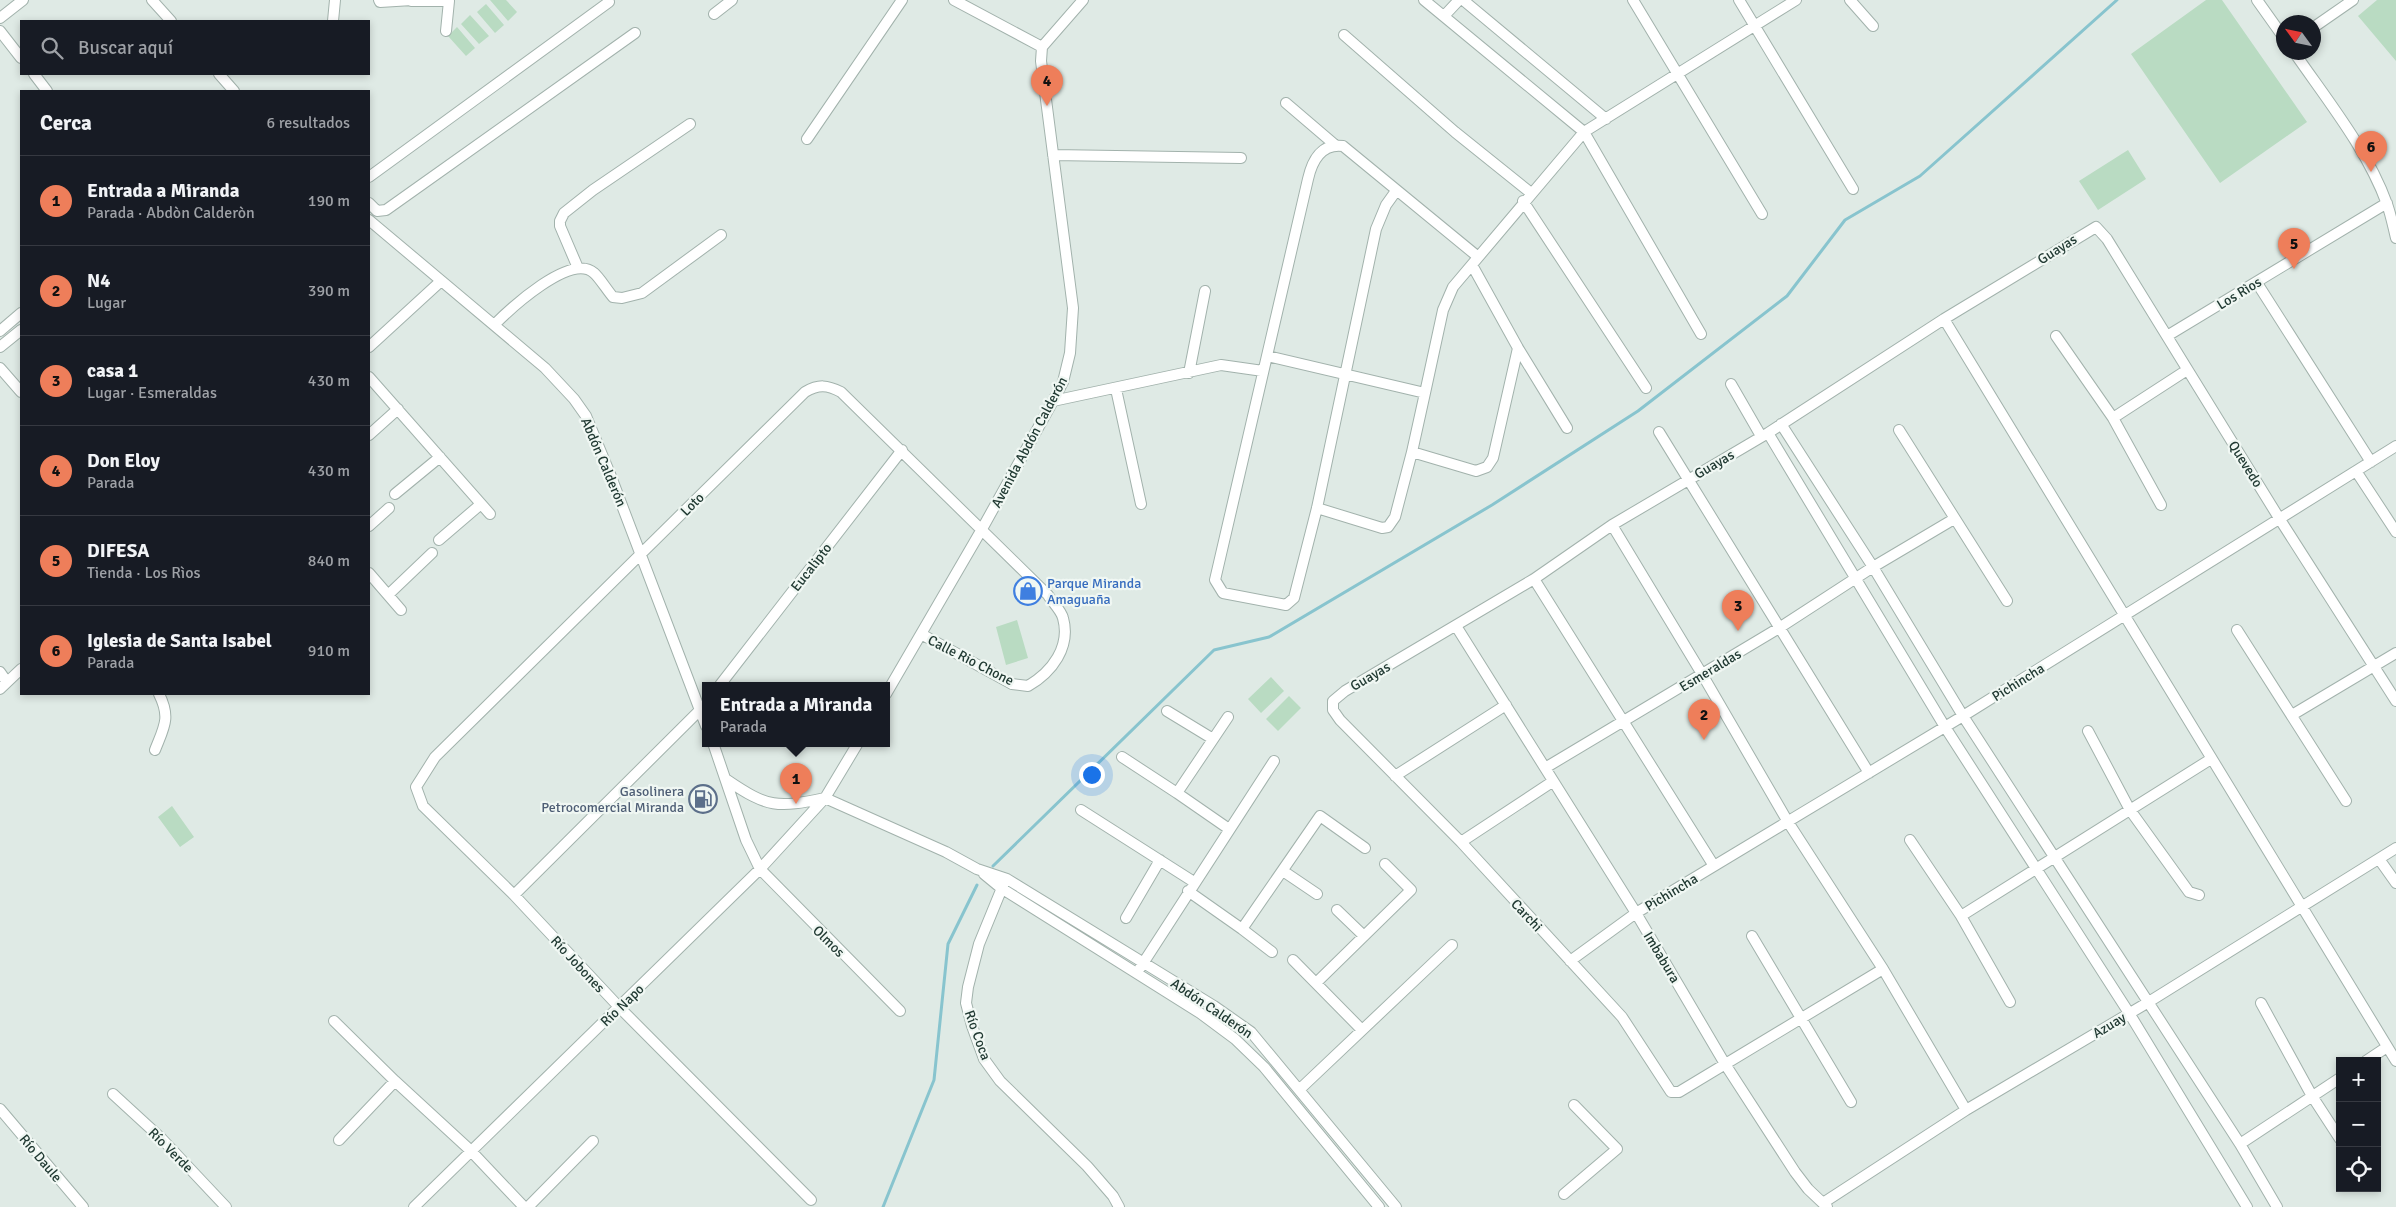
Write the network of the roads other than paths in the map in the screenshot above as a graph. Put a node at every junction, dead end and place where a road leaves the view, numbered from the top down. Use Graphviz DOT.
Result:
graph roads {
  1 [pos="23,0"];
  2 [pos="152,0"];
  3 [pos="336,0"];
  4 [pos="379,0"];
  5 [pos="732,0"];
  6 [pos="902,0"];
  7 [pos="954,0"];
  8 [pos="1083,0"];
  9 [pos="1424,0"];
  10 [pos="1459,0"];
  11 [pos="1463,0"];
  12 [pos="1633,0"];
  13 [pos="1739,0"];
  14 [pos="1796,0"];
  15 [pos="1850,0"];
  16 [pos="2258,0"];
  17 [pos="2353,0"];
  18 [pos="411,1"];
  19 [pos="610,2"];
  20 [pos="714,14"];
  21 [pos="1444,16"];
  22 [pos="0,18"];
  23 [pos="170,20"];
  24 [pos="333,20"];
  25 [pos="2321,22"];
  26 [pos="1873,26"];
  27 [pos="2276,26"];
  28 [pos="1755,27"];
  29 [pos="0,31"];
  30 [pos="446,32"];
  31 [pos="635,33"];
  32 [pos="1344,36"];
  33 [pos="1042,47"];
  34 [pos="20,57"];
  35 [pos="2299,60"];
  36 [pos="35,75"];
  37 [pos="220,75"];
  38 [pos="1677,76"];
  39 [pos="46,90"];
  40 [pos="233,90"];
  41 [pos="1286,103"];
  42 [pos="1606,119"];
  43 [pos="690,124"];
  44 [pos="1584,132"];
  45 [pos="807,139"];
  46 [pos="1334,144"];
  47 [pos="1053,154"];
  48 [pos="1241,158"];
  49 [pos="370,176"];
  50 [pos="1853,190"];
  51 [pos="1396,191"];
  52 [pos="1531,193"];
  53 [pos="1523,201"];
  54 [pos="2387,203"];
  55 [pos="370,205"];
  56 [pos="382,212"];
  57 [pos="2396,212"];
  58 [pos="1762,214"];
  59 [pos="370,221"];
  60 [pos="2096,227"];
  61 [pos="380,230"];
  62 [pos="721,235"];
  63 [pos="2396,238"];
  64 [pos="1475,261"];
  65 [pos="578,268"];
  66 [pos="441,281"];
  67 [pos="2257,283"];
  68 [pos="1204,291"];
  69 [pos="20,314"];
  70 [pos="1944,319"];
  71 [pos="494,325"];
  72 [pos="0,331"];
  73 [pos="20,331"];
  74 [pos="1701,334"];
  75 [pos="2056,336"];
  76 [pos="2167,336"];
  77 [pos="370,346"];
  78 [pos="0,348"];
  79 [pos="1518,348"];
  80 [pos="1267,356"];
  81 [pos="0,368"];
  82 [pos="2187,370"];
  83 [pos="1262,371"];
  84 [pos="1188,372"];
  85 [pos="1346,375"];
  86 [pos="370,378"];
  87 [pos="1731,384"];
  88 [pos="1116,388"];
  89 [pos="1646,388"];
  90 [pos="20,391"];
  91 [pos="1425,393"];
  92 [pos="1053,401"];
  93 [pos="398,410"];
  94 [pos="2113,418"];
  95 [pos="1781,424"];
  96 [pos="1567,428"];
  97 [pos="1899,430"];
  98 [pos="1659,432"];
  99 [pos="370,434"];
  100 [pos="1764,434"];
  101 [pos="2396,446"];
  102 [pos="902,450"];
  103 [pos="1412,452"];
  104 [pos="440,457"];
  105 [pos="2371,462"];
  106 [pos="2356,471"];
  107 [pos="1687,479"];
  108 [pos="395,494"];
  109 [pos="481,504"];
  110 [pos="1141,504"];
  111 [pos="2161,505"];
  112 [pos="389,508"];
  113 [pos="1317,508"];
  114 [pos="490,514"];
  115 [pos="2279,518"];
  116 [pos="1954,519"];
  117 [pos="370,525"];
  118 [pos="1612,525"];
  119 [pos="982,530"];
  120 [pos="2396,532"];
  121 [pos="439,540"];
  122 [pos="432,553"];
  123 [pos="640,555"];
  124 [pos="1873,567"];
  125 [pos="370,574"];
  126 [pos="1857,577"];
  127 [pos="1534,579"];
  128 [pos="388,595"];
  129 [pos="2007,601"];
  130 [pos="401,610"];
  131 [pos="2123,617"];
  132 [pos="1456,626"];
  133 [pos="1780,628"];
  134 [pos="2237,630"];
  135 [pos="921,634"];
  136 [pos="2396,653"];
  137 [pos="2375,666"];
  138 [pos="20,670"];
  139 [pos="0,672"];
  140 [pos="1705,672"];
  141 [pos="722,682"];
  142 [pos="3,685"];
  143 [pos="890,687"];
  144 [pos="159,695"];
  145 [pos="1333,701"];
  146 [pos="2396,701"];
  147 [pos="1506,705"];
  148 [pos="702,706"];
  149 [pos="702,709"];
  150 [pos="1167,711"];
  151 [pos="2292,715"];
  152 [pos="1963,716"];
  153 [pos="1228,717"];
  154 [pos="1624,722"];
  155 [pos="1945,727"];
  156 [pos="2088,731"];
  157 [pos="1213,739"];
  158 [pos="714,747"];
  159 [pos="856,747"];
  160 [pos="155,750"];
  161 [pos="1122,757"];
  162 [pos="2211,759"];
  163 [pos="1274,761"];
  164 [pos="1545,768"];
  165 [pos="1869,772"];
  166 [pos="1395,776"];
  167 [pos="727,780"];
  168 [pos="1552,782"];
  169 [pos="416,787"];
  170 [pos="1177,793"];
  171 [pos="825,798"];
  172 [pos="2346,801"];
  173 [pos="1082,810"];
  174 [pos="2130,810"];
  175 [pos="1788,822"];
  176 [pos="1229,829"];
  177 [pos="1910,840"];
  178 [pos="1461,842"];
  179 [pos="1365,848"];
  180 [pos="2396,848"];
  181 [pos="2056,858"];
  182 [pos="2379,858"];
  183 [pos="1160,860"];
  184 [pos="1385,864"];
  185 [pos="1714,866"];
  186 [pos="760,869"];
  187 [pos="2038,869"];
  188 [pos="1283,871"];
  189 [pos="1194,882"];
  190 [pos="2396,883"];
  191 [pos="1004,884"];
  192 [pos="1188,891"];
  193 [pos="1317,894"];
  194 [pos="514,895"];
  195 [pos="2199,895"];
  196 [pos="2301,906"];
  197 [pos="1337,910"];
  198 [pos="1636,913"];
  199 [pos="1962,916"];
  200 [pos="1126,918"];
  201 [pos="1242,929"];
  202 [pos="1364,936"];
  203 [pos="1752,936"];
  204 [pos="1452,945"];
  205 [pos="1272,952"];
  206 [pos="1293,960"];
  207 [pos="1570,961"];
  208 [pos="1143,962"];
  209 [pos="1883,969"];
  210 [pos="1137,973"];
  211 [pos="1316,983"];
  212 [pos="2010,1002"];
  213 [pos="2147,1003"];
  214 [pos="2261,1003"];
  215 [pos="620,1008"];
  216 [pos="900,1011"];
  217 [pos="2129,1013"];
  218 [pos="1802,1018"];
  219 [pos="334,1021"];
  220 [pos="1362,1030"];
  221 [pos="2387,1047"];
  222 [pos="2372,1057"];
  223 [pos="2396,1061"];
  224 [pos="1726,1064"];
  225 [pos="395,1081"];
  226 [pos="2336,1081"];
  227 [pos="1300,1089"];
  228 [pos="113,1094"];
  229 [pos="2312,1096"];
  230 [pos="1851,1102"];
  231 [pos="1574,1105"];
  232 [pos="0,1109"];
  233 [pos="1966,1110"];
  234 [pos="2336,1133"];
  235 [pos="339,1140"];
  236 [pos="593,1141"];
  237 [pos="2240,1144"];
  238 [pos="470,1150"];
  239 [pos="1564,1194"];
  240 [pos="811,1200"];
  241 [pos="1825,1205"];
  242 [pos="82,1207"];
  243 [pos="226,1207"];
  244 [pos="414,1207"];
  245 [pos="526,1207"];
  246 [pos="1119,1207"];
  247 [pos="1379,1207"];
  248 [pos="1396,1207"];
  249 [pos="2247,1207"];
  250 [pos="2277,1207"];
  1 -- 22 [label="street"];
  2 -- 23 [label="street"];
  3 -- 24 [label="street"];
  4 -- 18 [label="street"];
  5 -- 20 [label="street"];
  6 -- 45 [label="street"];
  7 -- 33 [label="street"];
  8 -- 33 [label="street"];
  9 -- 21 [label="street"];
  10 -- 21 [label="street"];
  11 -- 42 [label="street"];
  12 -- 38 [label="street"];
  13 -- 28 [label="street"];
  14 -- 28 [label="street"];
  15 -- 26 [label="street"];
  16 -- 27 [label="street"];
  17 -- 25 [label="street"];
  18 -- 30 [label="street"];
  19 -- 49 [label="street"];
  21 -- 44 [label="street"];
  28 -- 38 [label="street"];
  28 -- 50 [label="street"];
  29 -- 34 [label="street"];
  31 -- 56 [label="street"];
  32 -- 52 [label="street"];
  33 -- 47 [label="street, Avenida Abdón Calderón"];
  35 -- 54 [label="street"];
  36 -- 39 [label="street"];
  37 -- 40 [label="street"];
  38 -- 42 [label="street"];
  38 -- 58 [label="street"];
  41 -- 46 [label="street"];
  42 -- 44 [label="street"];
  43 -- 65 [label="street"];
  44 -- 52 [label="street"];
  44 -- 74 [label="street"];
  46 -- 51 [label="street"];
  46 -- 80 [label="street"];
  47 -- 48 [label="street"];
  47 -- 92 [label="street, Avenida Abdón Calderón"];
  51 -- 64 [label="street"];
  51 -- 85 [label="street"];
  52 -- 53 [label="street"];
  53 -- 64 [label="street"];
  53 -- 89 [label="street"];
  54 -- 57 [label="street"];
  54 -- 63 [label="street"];
  54 -- 67 [label="street, Los Rìos"];
  55 -- 56 [label="street"];
  56 -- 61 [label="street"];
  59 -- 61 [label="street, Abdón Calderón"];
  60 -- 70 [label="street, Guayas"];
  60 -- 76 [label="street, Quevedo"];
  61 -- 66 [label="street, Abdón Calderón"];
  62 -- 65 [label="street"];
  64 -- 79 [label="street"];
  64 -- 91 [label="street"];
  65 -- 71 [label="street"];
  66 -- 71 [label="street, Abdón Calderón"];
  66 -- 77 [label="street"];
  67 -- 76 [label="street, Los Rìos"];
  67 -- 105 [label="street"];
  68 -- 84 [label="street"];
  69 -- 72 [label="street"];
  70 -- 95 [label="street, Guayas"];
  70 -- 131 [label="street"];
  71 -- 123 [label="street, Abdón Calderón"];
  73 -- 78 [label="street"];
  75 -- 94 [label="street"];
  76 -- 82 [label="street, Quevedo"];
  79 -- 96 [label="street"];
  79 -- 103 [label="street"];
  80 -- 83 [label="street"];
  80 -- 85 [label="street"];
  81 -- 90 [label="street"];
  82 -- 94 [label="street"];
  82 -- 115 [label="street, Quevedo"];
  83 -- 84 [label="street"];
  83 -- 113 [label="street"];
  84 -- 88 [label="street"];
  85 -- 91 [label="street"];
  85 -- 113 [label="street"];
  86 -- 93 [label="street"];
  87 -- 100 [label="street"];
  88 -- 92 [label="street"];
  88 -- 110 [label="street"];
  91 -- 103 [label="street"];
  92 -- 119 [label="street, Avenida Abdón Calderón"];
  93 -- 99 [label="street"];
  93 -- 104 [label="street"];
  94 -- 111 [label="street"];
  95 -- 100 [label="street, Guayas"];
  95 -- 124 [label="street"];
  97 -- 116 [label="street"];
  98 -- 107 [label="street"];
  100 -- 107 [label="street, Guayas"];
  100 -- 126 [label="street"];
  101 -- 105 [label="street, Pichincha"];
  102 -- 119 [label="street, Loto"];
  102 -- 123 [label="street, Loto"];
  102 -- 141 [label="street, Eucalipto"];
  103 -- 113 [label="street"];
  104 -- 108 [label="street"];
  104 -- 109 [label="street"];
  105 -- 106 [label="street, Pichincha"];
  106 -- 115 [label="street, Pichincha"];
  106 -- 120 [label="street"];
  107 -- 118 [label="street, Guayas"];
  107 -- 133 [label="street"];
  109 -- 114 [label="street"];
  109 -- 121 [label="street"];
  112 -- 117 [label="street"];
  115 -- 131 [label="street, Pichincha"];
  115 -- 137 [label="street, Quevedo"];
  116 -- 124 [label="street"];
  116 -- 129 [label="street"];
  118 -- 127 [label="street, Guayas"];
  118 -- 140 [label="street"];
  119 -- 135 [label="street, Avenida Abdón Calderón"];
  119 -- 135 [label="street, Calle Rio Chone"];
  122 -- 128 [label="street"];
  123 -- 148 [label="street, Abdón Calderón"];
  123 -- 169 [label="street, Loto"];
  124 -- 126 [label="street"];
  124 -- 152 [label="street"];
  125 -- 128 [label="street"];
  126 -- 133 [label="street, Esmeraldas"];
  126 -- 155 [label="street"];
  127 -- 132 [label="street, Guayas"];
  127 -- 154 [label="street"];
  128 -- 130 [label="street"];
  131 -- 152 [label="street, Pichincha"];
  131 -- 162 [label="street"];
  132 -- 145 [label="street, Guayas"];
  132 -- 147 [label="street, Imbabura"];
  133 -- 140 [label="street, Esmeraldas"];
  133 -- 165 [label="street"];
  134 -- 151 [label="street"];
  135 -- 143 [label="street, Avenida Abdón Calderón"];
  136 -- 137 [label="street"];
  137 -- 146 [label="street, Quevedo"];
  137 -- 151 [label="street"];
  138 -- 142 [label="street"];
  139 -- 142 [label="street"];
  140 -- 154 [label="street, Esmeraldas"];
  140 -- 175 [label="street"];
  144 -- 160 [label="street"];
  145 -- 166 [label="street, Carchi"];
  147 -- 164 [label="street, Imbabura"];
  147 -- 166 [label="street"];
  149 -- 194 [label="street"];
  150 -- 157 [label="street"];
  151 -- 172 [label="street"];
  152 -- 155 [label="street, Pichincha"];
  152 -- 181 [label="street"];
  153 -- 157 [label="street"];
  154 -- 164 [label="street, Esmeraldas"];
  154 -- 185 [label="street"];
  155 -- 165 [label="street, Pichincha"];
  155 -- 187 [label="street"];
  156 -- 174 [label="street"];
  157 -- 170 [label="street"];
  158 -- 167 [label="street"];
  159 -- 171 [label="street"];
  161 -- 170 [label="street"];
  162 -- 174 [label="street"];
  162 -- 196 [label="street"];
  163 -- 176 [label="street"];
  164 -- 168 [label="street, Imbabura"];
  165 -- 175 [label="street, Pichincha"];
  166 -- 178 [label="street, Carchi"];
  167 -- 171 [label="street"];
  167 -- 186 [label="street"];
  168 -- 178 [label="street"];
  168 -- 198 [label="street, Imbabura"];
  169 -- 194 [label="street, Río Jobones"];
  170 -- 176 [label="street"];
  171 -- 186 [label="street, Río Napo"];
  171 -- 191 [label="street, Abdón Calderón"];
  173 -- 183 [label="street"];
  174 -- 181 [label="street"];
  174 -- 195 [label="street"];
  175 -- 185 [label="street, Pichincha"];
  175 -- 209 [label="street"];
  176 -- 189 [label="street"];
  177 -- 199 [label="street"];
  178 -- 207 [label="street, Carchi"];
  179 -- 188 [label="street"];
  180 -- 182 [label="street, Azuay"];
  181 -- 187 [label="street"];
  181 -- 213 [label="street"];
  182 -- 190 [label="street"];
  182 -- 196 [label="street, Azuay"];
  183 -- 189 [label="street"];
  183 -- 200 [label="street"];
  184 -- 202 [label="street"];
  185 -- 198 [label="street, Pichincha"];
  186 -- 215 [label="street, Río Napo"];
  186 -- 216 [label="street, Olmos"];
  187 -- 199 [label="street"];
  187 -- 217 [label="street"];
  188 -- 193 [label="street"];
  188 -- 201 [label="street"];
  189 -- 192 [label="street"];
  191 -- 208 [label="street, Abdón Calderón"];
  191 -- 210 [label="street, Abdón Calderón"];
  191 -- 246 [label="street, Río Coca"];
  192 -- 201 [label="street"];
  192 -- 208 [label="street"];
  194 -- 215 [label="street, Río Jobones"];
  196 -- 213 [label="street, Azuay"];
  196 -- 221 [label="street"];
  197 -- 202 [label="street"];
  198 -- 207 [label="street, Pichincha"];
  198 -- 224 [label="street, Imbabura"];
  199 -- 212 [label="street"];
  201 -- 205 [label="street"];
  202 -- 211 [label="street"];
  203 -- 218 [label="street"];
  204 -- 220 [label="street"];
  206 -- 211 [label="street"];
  207 -- 224 [label="street, Carchi"];
  208 -- 210 [label="street"];
  208 -- 227 [label="street, Abdón Calderón"];
  209 -- 218 [label="street"];
  209 -- 233 [label="street"];
  210 -- 247 [label="street, Abdón Calderón"];
  211 -- 220 [label="street"];
  213 -- 217 [label="street, Azuay"];
  213 -- 237 [label="street"];
  214 -- 229 [label="street"];
  215 -- 238 [label="street, Río Napo"];
  215 -- 240 [label="street, Río Jobones"];
  217 -- 233 [label="street, Azuay"];
  217 -- 249 [label="street"];
  218 -- 224 [label="street"];
  218 -- 230 [label="street"];
  219 -- 225 [label="street"];
  220 -- 227 [label="street"];
  221 -- 222 [label="street"];
  221 -- 223 [label="street"];
  224 -- 241 [label="street, Imbabura"];
  225 -- 235 [label="street"];
  225 -- 238 [label="street"];
  226 -- 229 [label="street"];
  227 -- 248 [label="street, Abdón Calderón"];
  228 -- 243 [label="street, Río Verde"];
  229 -- 234 [label="street"];
  229 -- 237 [label="street"];
  231 -- 239 [label="street"];
  232 -- 242 [label="street, Río Daule"];
  233 -- 241 [label="street, Azuay"];
  236 -- 245 [label="street"];
  237 -- 250 [label="street"];
  238 -- 244 [label="street, Río Napo"];
  238 -- 245 [label="street"];
}
